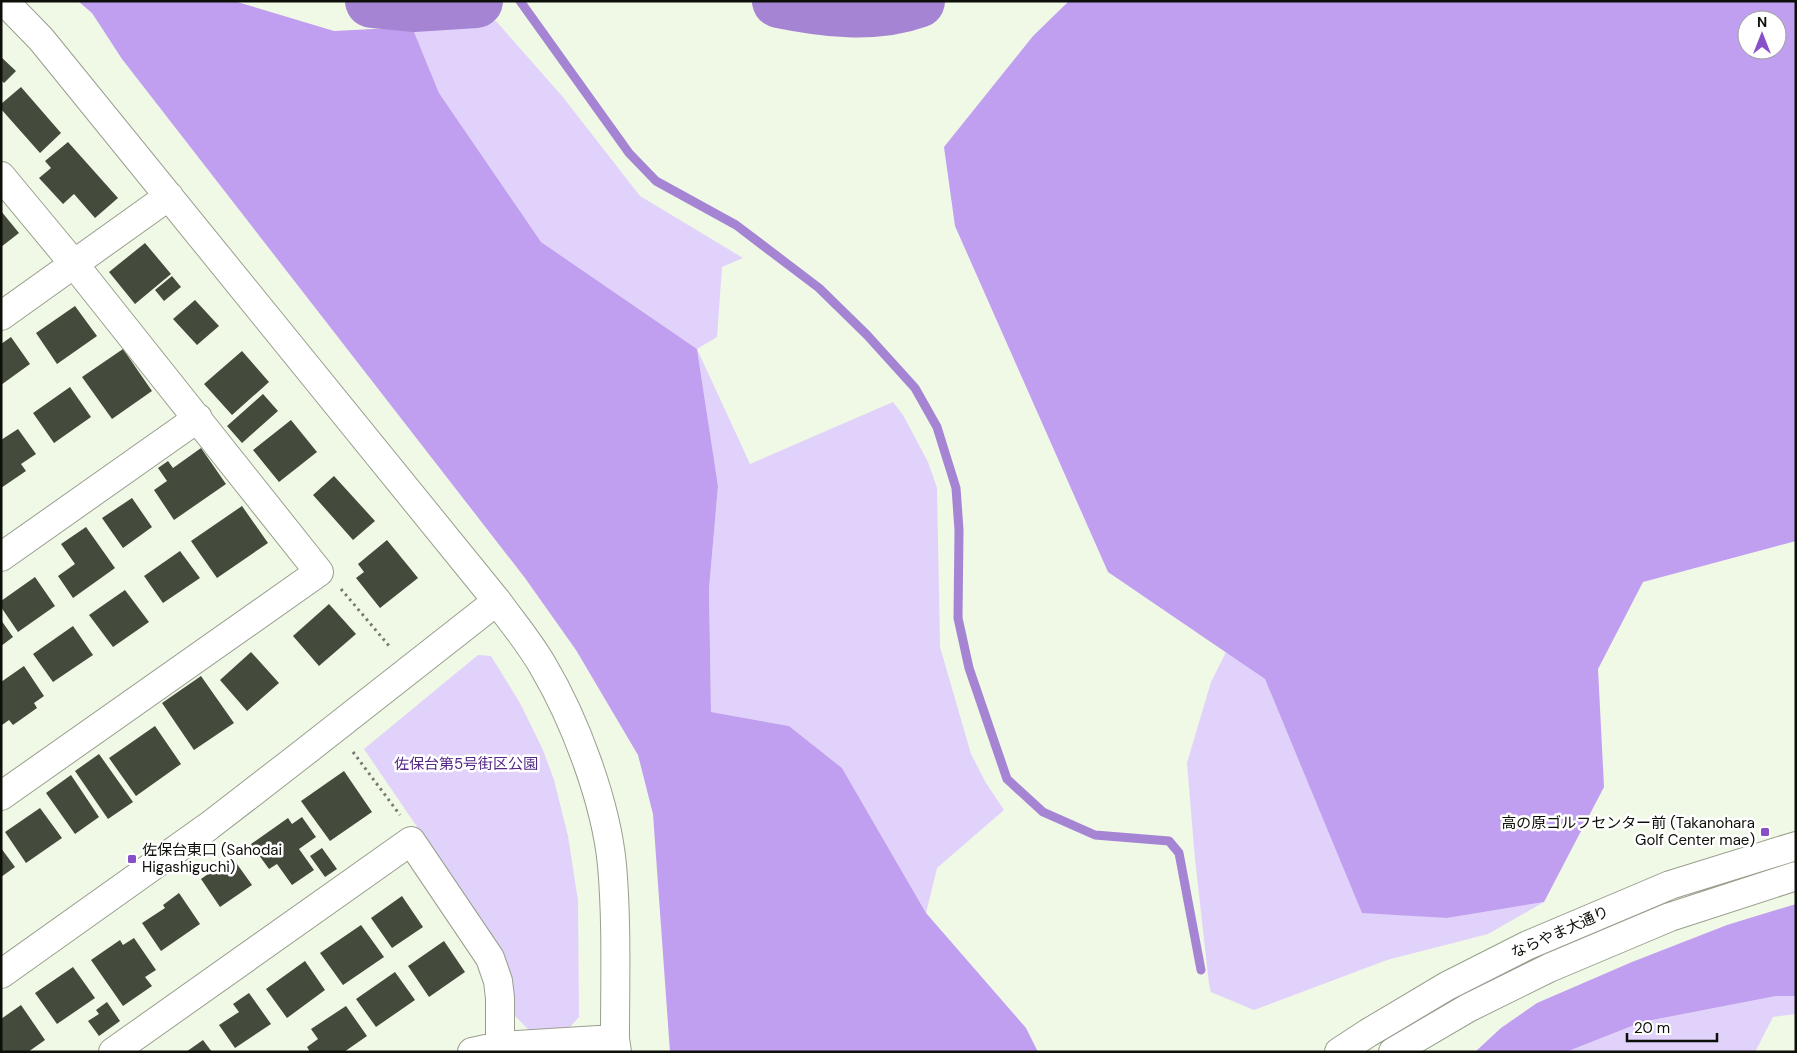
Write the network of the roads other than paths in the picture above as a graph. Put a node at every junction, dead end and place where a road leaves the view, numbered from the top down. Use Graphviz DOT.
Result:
graph roads {
  1 [pos="4,1"];
  2 [pos="1,176"];
  3 [pos="169,196"];
  4 [pos="74,264"];
  5 [pos="1,316"];
  6 [pos="198,418"];
  7 [pos="1,557"];
  8 [pos="497,601"];
  9 [pos="1,796"];
  10 [pos="1796,846"];
  11 [pos="1796,876"];
  12 [pos="1,974"];
  13 [pos="616,1045"];
  14 [pos="500,1049"];
  15 [pos="113,1052"];
  16 [pos="472,1052"];
  17 [pos="1339,1052"];
  18 [pos="1394,1052"];
  1 -- 3 [label="street"];
  2 -- 4 [label="street"];
  3 -- 4 [label="street"];
  3 -- 8 [label="street"];
  4 -- 5 [label="street"];
  4 -- 6 [label="street"];
  6 -- 7 [label="street"];
  6 -- 9 [label="street"];
  8 -- 12 [label="street"];
  8 -- 13 [label="street"];
  10 -- 17 [label="street, ならやま大通り"];
  11 -- 18 [label="street, ならやま大通り"];
  13 -- 14 [label="street"];
  14 -- 15 [label="street"];
  14 -- 16 [label="street"];
}
